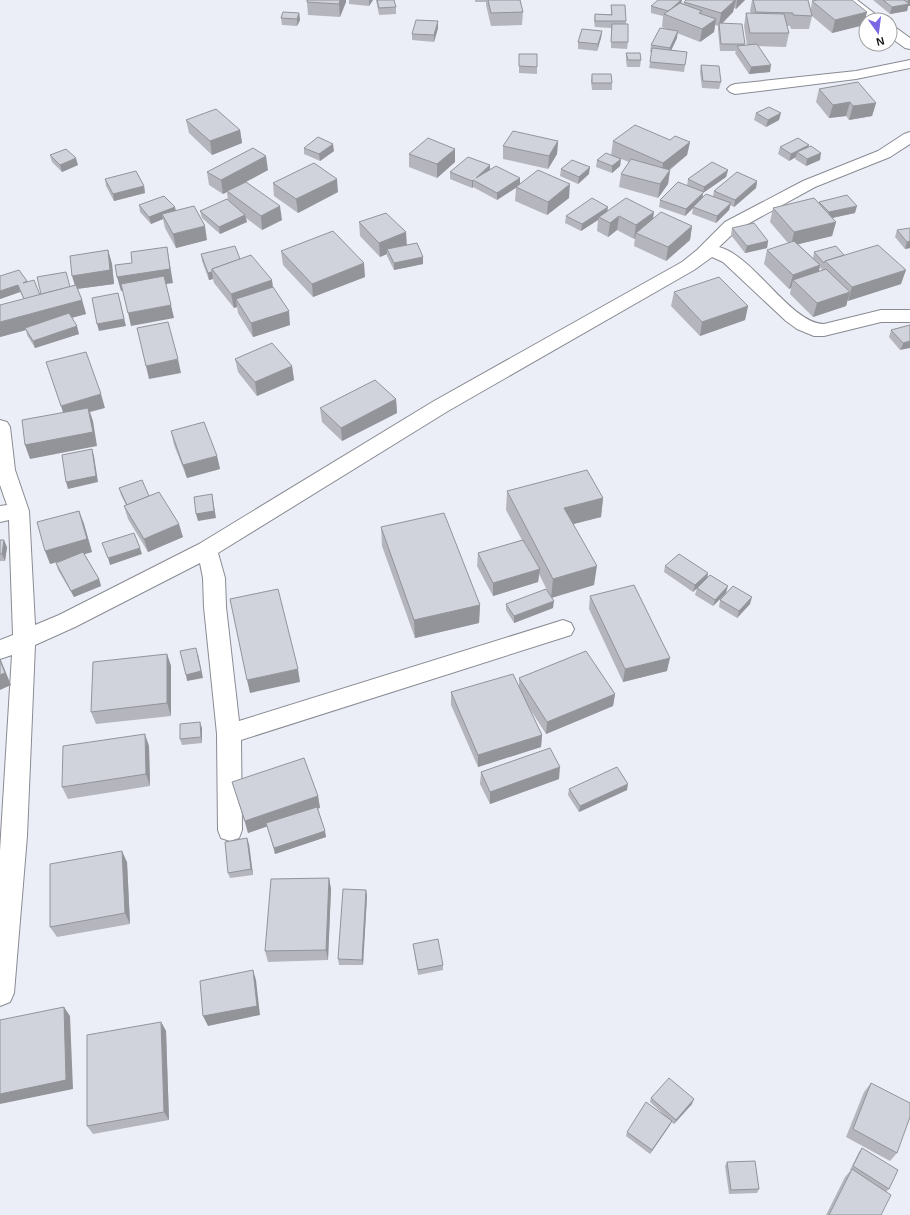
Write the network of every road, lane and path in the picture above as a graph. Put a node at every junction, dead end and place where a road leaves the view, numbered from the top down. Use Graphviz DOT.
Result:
graph roads {
  1 [pos="848,0"];
  2 [pos="865,12"];
  3 [pos="898,36"];
  4 [pos="910,45"];
  5 [pos="910,64"];
  6 [pos="735,89"];
  7 [pos="910,137"];
  8 [pos="704,253"];
  9 [pos="910,316"];
  10 [pos="0,427"];
  11 [pos="10,513"];
  12 [pos="207,550"];
  13 [pos="563,629"];
  14 [pos="24,640"];
  15 [pos="0,650"];
  16 [pos="229,734"];
  17 [pos="230,830"];
  18 [pos="0,993"];
  1 -- 2 [label="street"];
  3 -- 4 [label="street"];
  5 -- 6 [label="street"];
  7 -- 8 [label="street"];
  8 -- 9 [label="street"];
  8 -- 12 [label="street"];
  10 -- 11 [label="street"];
  11 -- 14 [label="street"];
  12 -- 14 [label="street"];
  12 -- 16 [label="street"];
  13 -- 16 [label="street"];
  14 -- 15 [label="street"];
  14 -- 18 [label="street"];
  16 -- 17 [label="street"];
}
